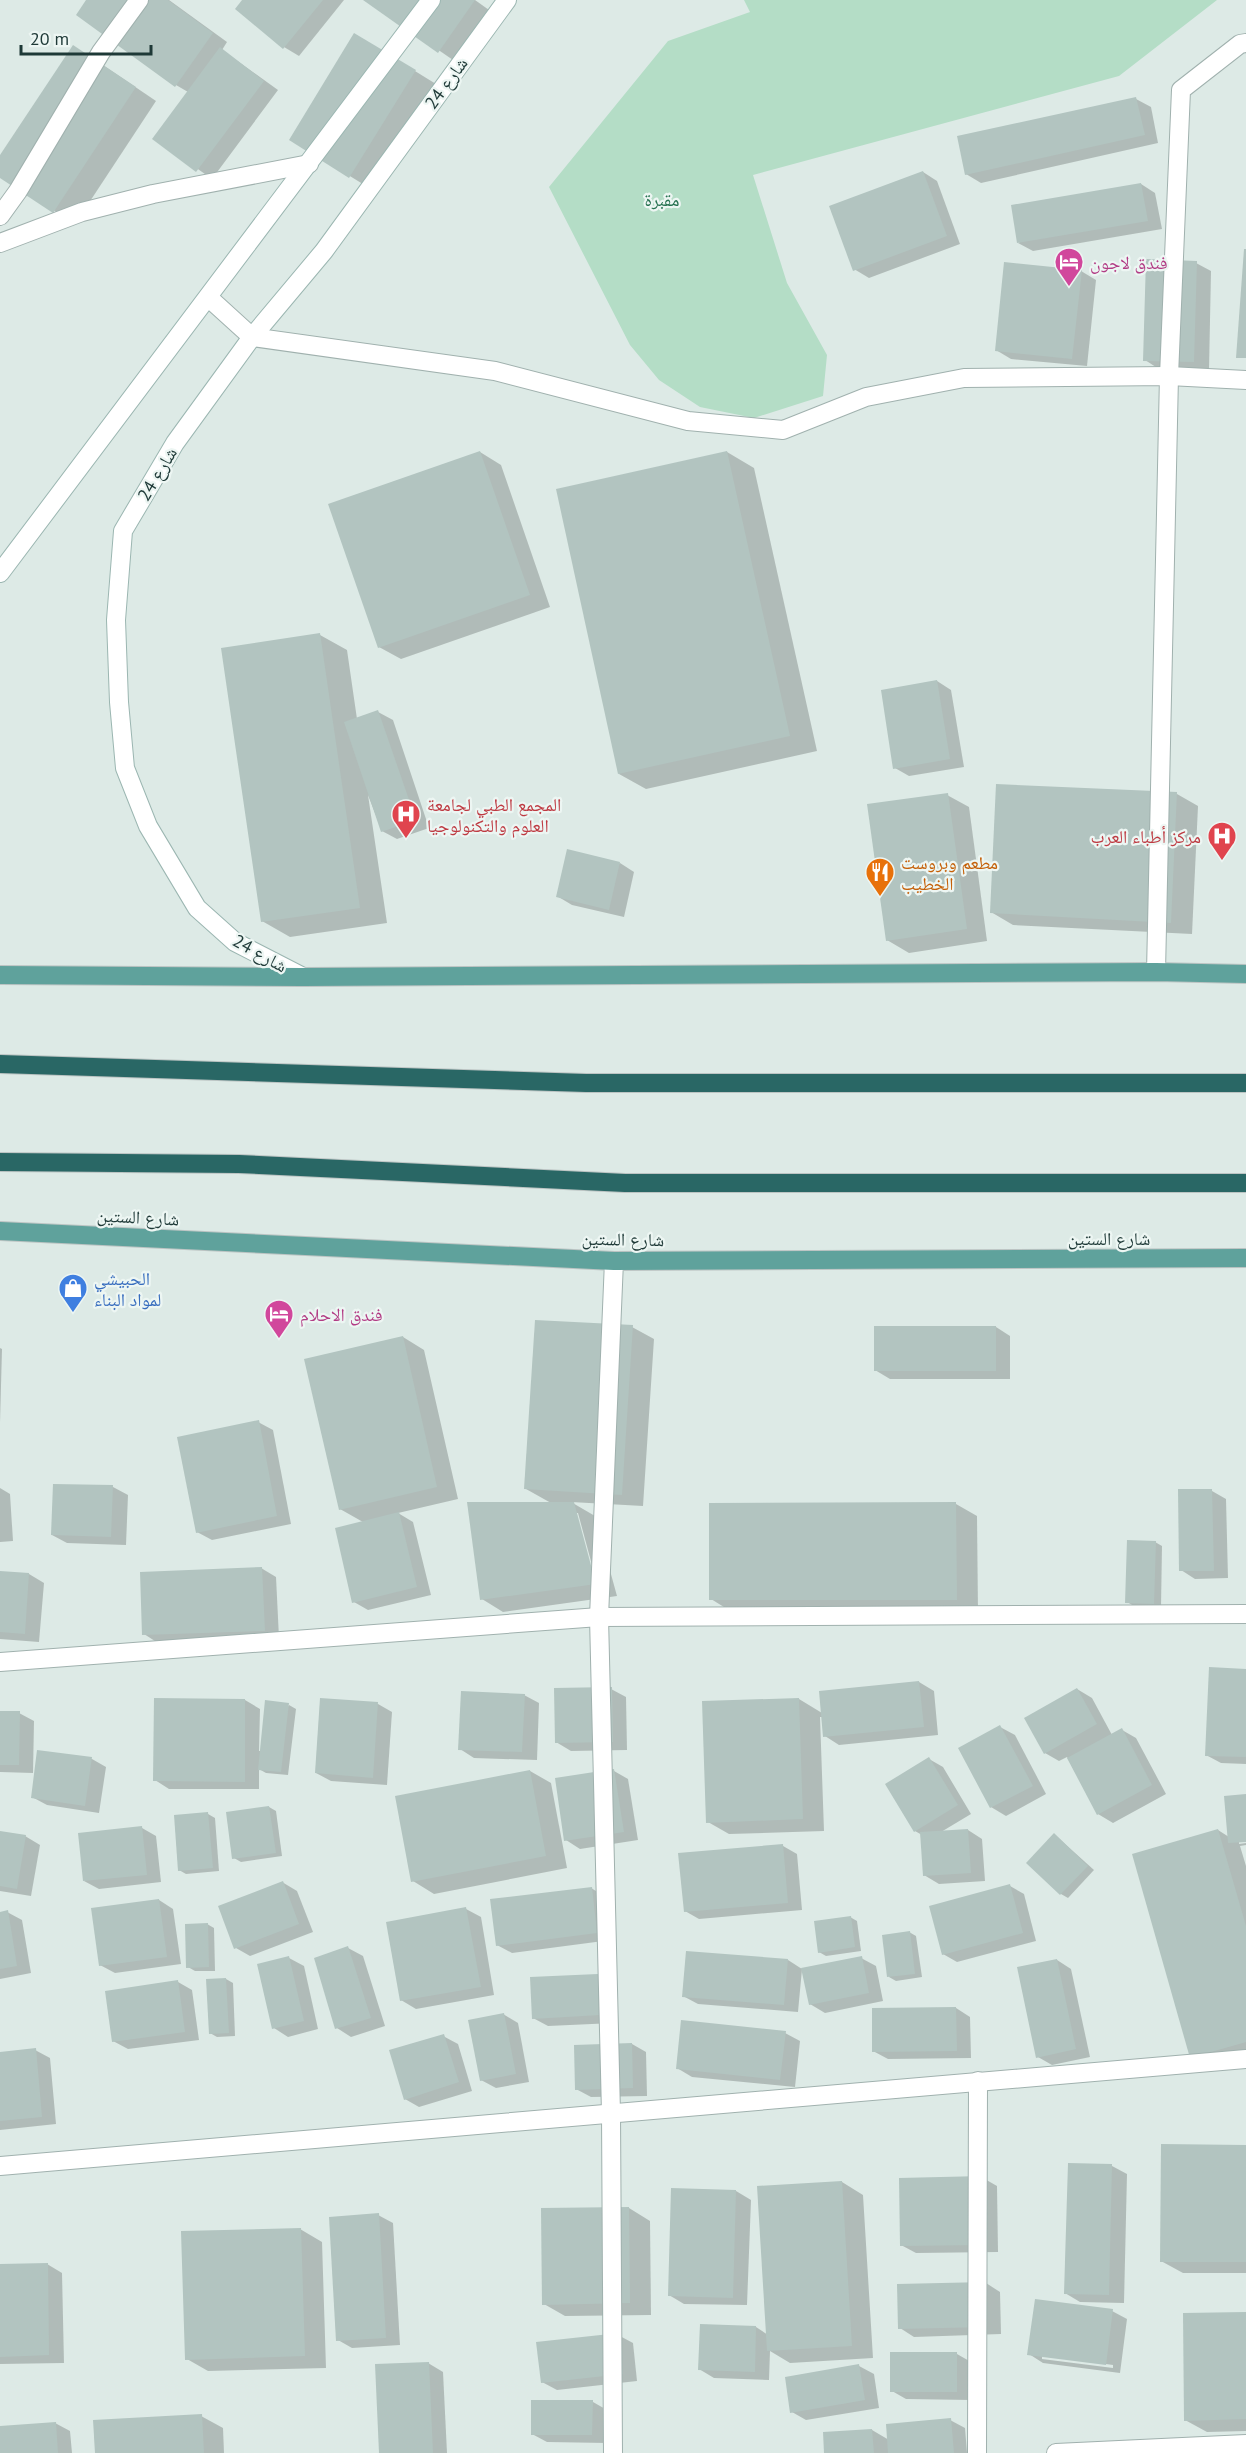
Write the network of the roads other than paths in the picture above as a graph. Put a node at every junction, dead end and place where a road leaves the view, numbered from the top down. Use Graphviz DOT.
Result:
graph roads {
  1 [pos="139,0"];
  2 [pos="431,0"];
  3 [pos="507,0"];
  4 [pos="1246,44"];
  5 [pos="309,164"];
  6 [pos="0,216"];
  7 [pos="0,243"];
  8 [pos="208,298"];
  9 [pos="252,337"];
  10 [pos="1169,376"];
  11 [pos="1246,380"];
  12 [pos="0,573"];
  13 [pos="1156,972"];
  14 [pos="1246,974"];
  15 [pos="0,975"];
  16 [pos="303,976"];
  17 [pos="0,1064"];
  18 [pos="1246,1083"];
  19 [pos="0,1162"];
  20 [pos="1246,1183"];
  21 [pos="0,1231"];
  22 [pos="1246,1258"];
  23 [pos="614,1261"];
  24 [pos="1246,1614"];
  25 [pos="599,1617"];
  26 [pos="0,1662"];
  27 [pos="1246,2058"];
  28 [pos="978,2081"];
  29 [pos="611,2113"];
  30 [pos="0,2166"];
  31 [pos="1246,2444"];
  32 [pos="613,2453"];
  33 [pos="977,2453"];
  34 [pos="1056,2453"];
  1 -- 6 [label="street"];
  2 -- 5 [label="street"];
  3 -- 9 [label="street, شارع 24"];
  4 -- 10 [label="street"];
  5 -- 7 [label="street"];
  5 -- 8 [label="street"];
  8 -- 9 [label="street"];
  8 -- 12 [label="street"];
  9 -- 10 [label="street"];
  9 -- 16 [label="street, شارع 24"];
  10 -- 11 [label="street"];
  10 -- 13 [label="street"];
  13 -- 14 [label="main road"];
  13 -- 16 [label="main road"];
  15 -- 16 [label="main road"];
  17 -- 18 [label="highway"];
  19 -- 20 [label="highway"];
  21 -- 23 [label="main road, شارع الستين"];
  22 -- 23 [label="main road, شارع الستين"];
  23 -- 25 [label="street"];
  24 -- 25 [label="street"];
  25 -- 26 [label="street"];
  25 -- 29 [label="street"];
  27 -- 28 [label="street"];
  28 -- 29 [label="street"];
  28 -- 33 [label="street"];
  29 -- 30 [label="street"];
  29 -- 32 [label="street"];
  31 -- 34 [label="street"];
}
